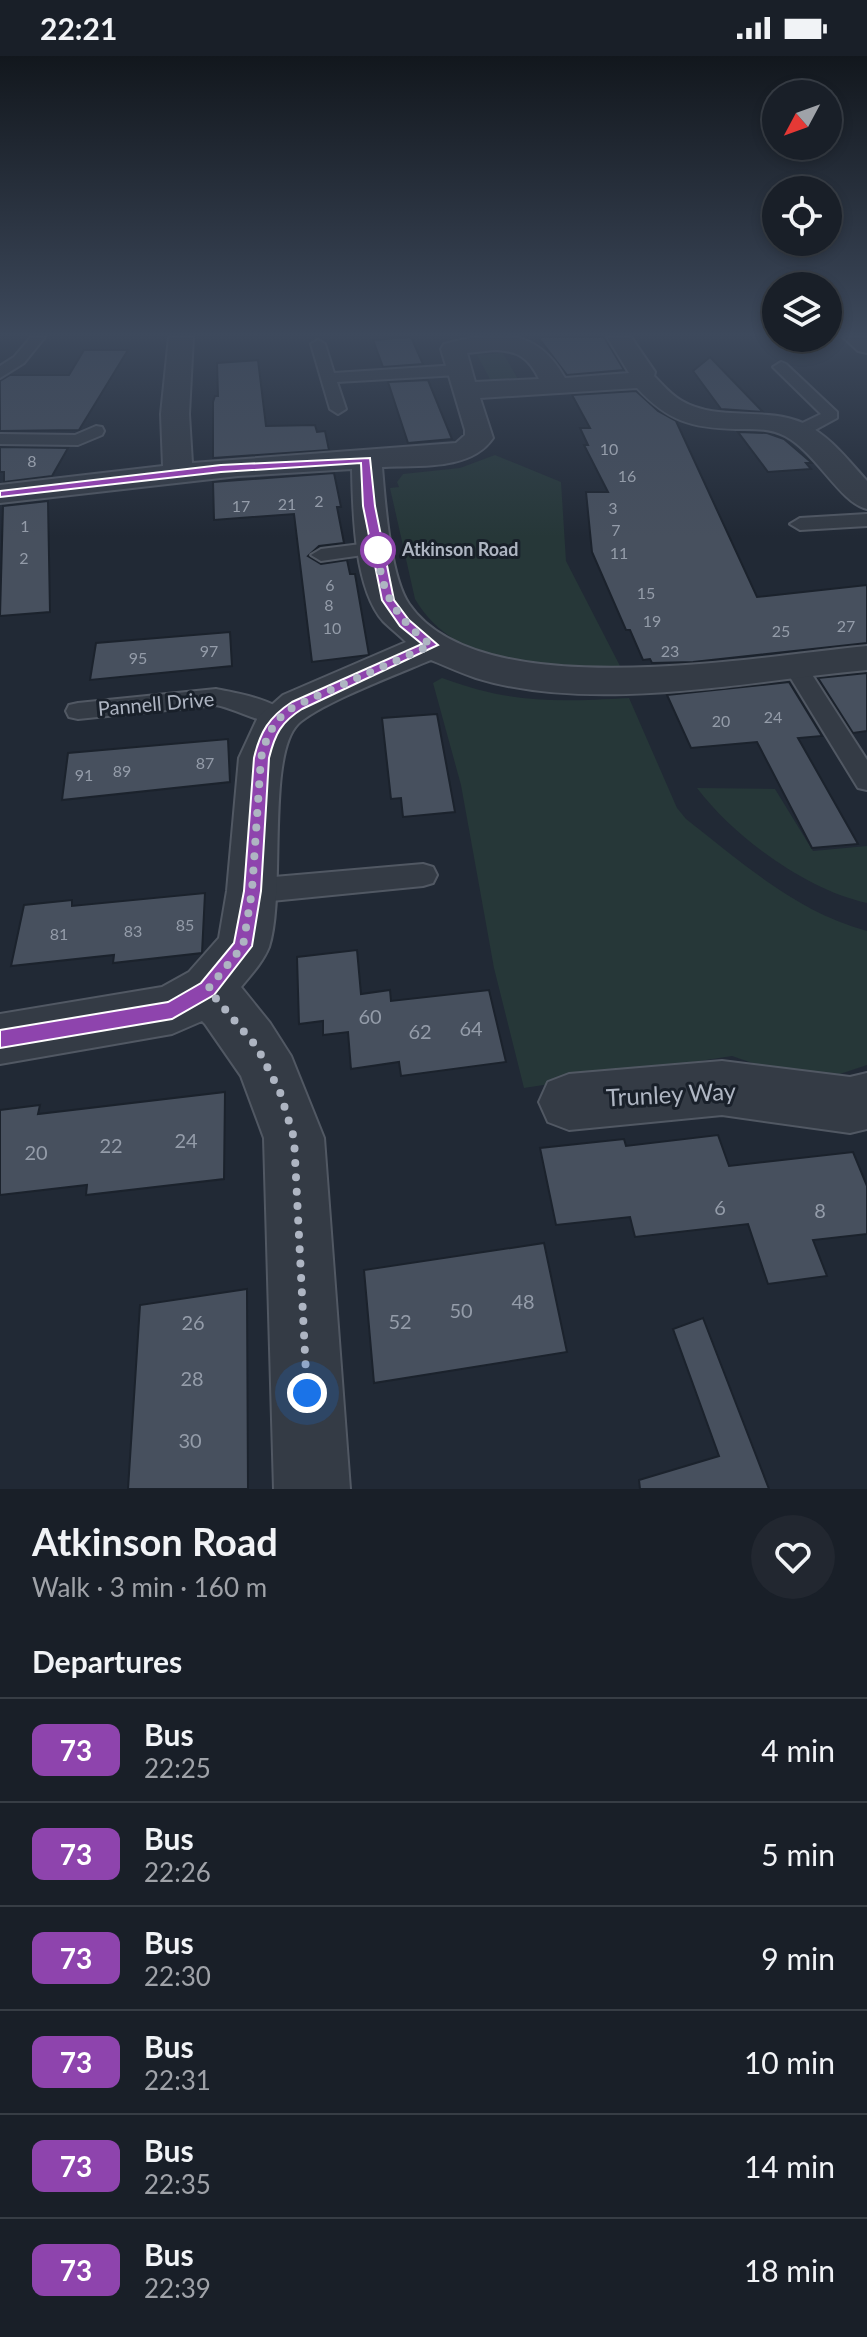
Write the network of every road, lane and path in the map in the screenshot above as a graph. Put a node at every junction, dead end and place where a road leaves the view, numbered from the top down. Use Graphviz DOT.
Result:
graph roads {
  1 [pos="176,404"];
  2 [pos="336,404"];
  3 [pos="470,404"];
  4 [pos="668,404"];
  5 [pos="819,404"];
  6 [pos="338,409"];
  7 [pos="96,431"];
  8 [pos="798,432"];
  9 [pos="0,439"];
  10 [pos="367,460"];
  11 [pos="178,473"];
  12 [pos="0,494"];
  13 [pos="867,500"];
  14 [pos="867,520"];
  15 [pos="800,524"];
  16 [pos="377,548"];
  17 [pos="321,555"];
  18 [pos="431,645"];
  19 [pos="867,658"];
  20 [pos="794,664"];
  21 [pos="78,711"];
  22 [pos="278,718"];
  23 [pos="867,781"];
  24 [pos="423,875"];
  25 [pos="252,891"];
  26 [pos="208,989"];
  27 [pos="0,1039"];
  28 [pos="867,1101"];
  29 [pos="569,1102"];
  30 [pos="312,1489"];
  1 -- 11 [label="street"];
  2 -- 6 [label="lane"];
  3 -- 10 [label="street"];
  4 -- 8 [label="street"];
  5 -- 8 [label="lane"];
  7 -- 9 [label="lane"];
  8 -- 13 [label="street"];
  10 -- 11 [label="street"];
  10 -- 16 [label="street"];
  11 -- 12 [label="street"];
  14 -- 15 [label="lane"];
  16 -- 17 [label="lane"];
  16 -- 18 [label="street"];
  18 -- 20 [label="street"];
  18 -- 22 [label="street"];
  19 -- 20 [label="street"];
  20 -- 23 [label="lane"];
  21 -- 22 [label="lane, Pannell Drive"];
  22 -- 25 [label="street"];
  24 -- 25 [label="lane"];
  25 -- 26 [label="street"];
  26 -- 27 [label="street"];
  26 -- 30 [label="street"];
  28 -- 29 [label="street, Trunley Way"];
}
